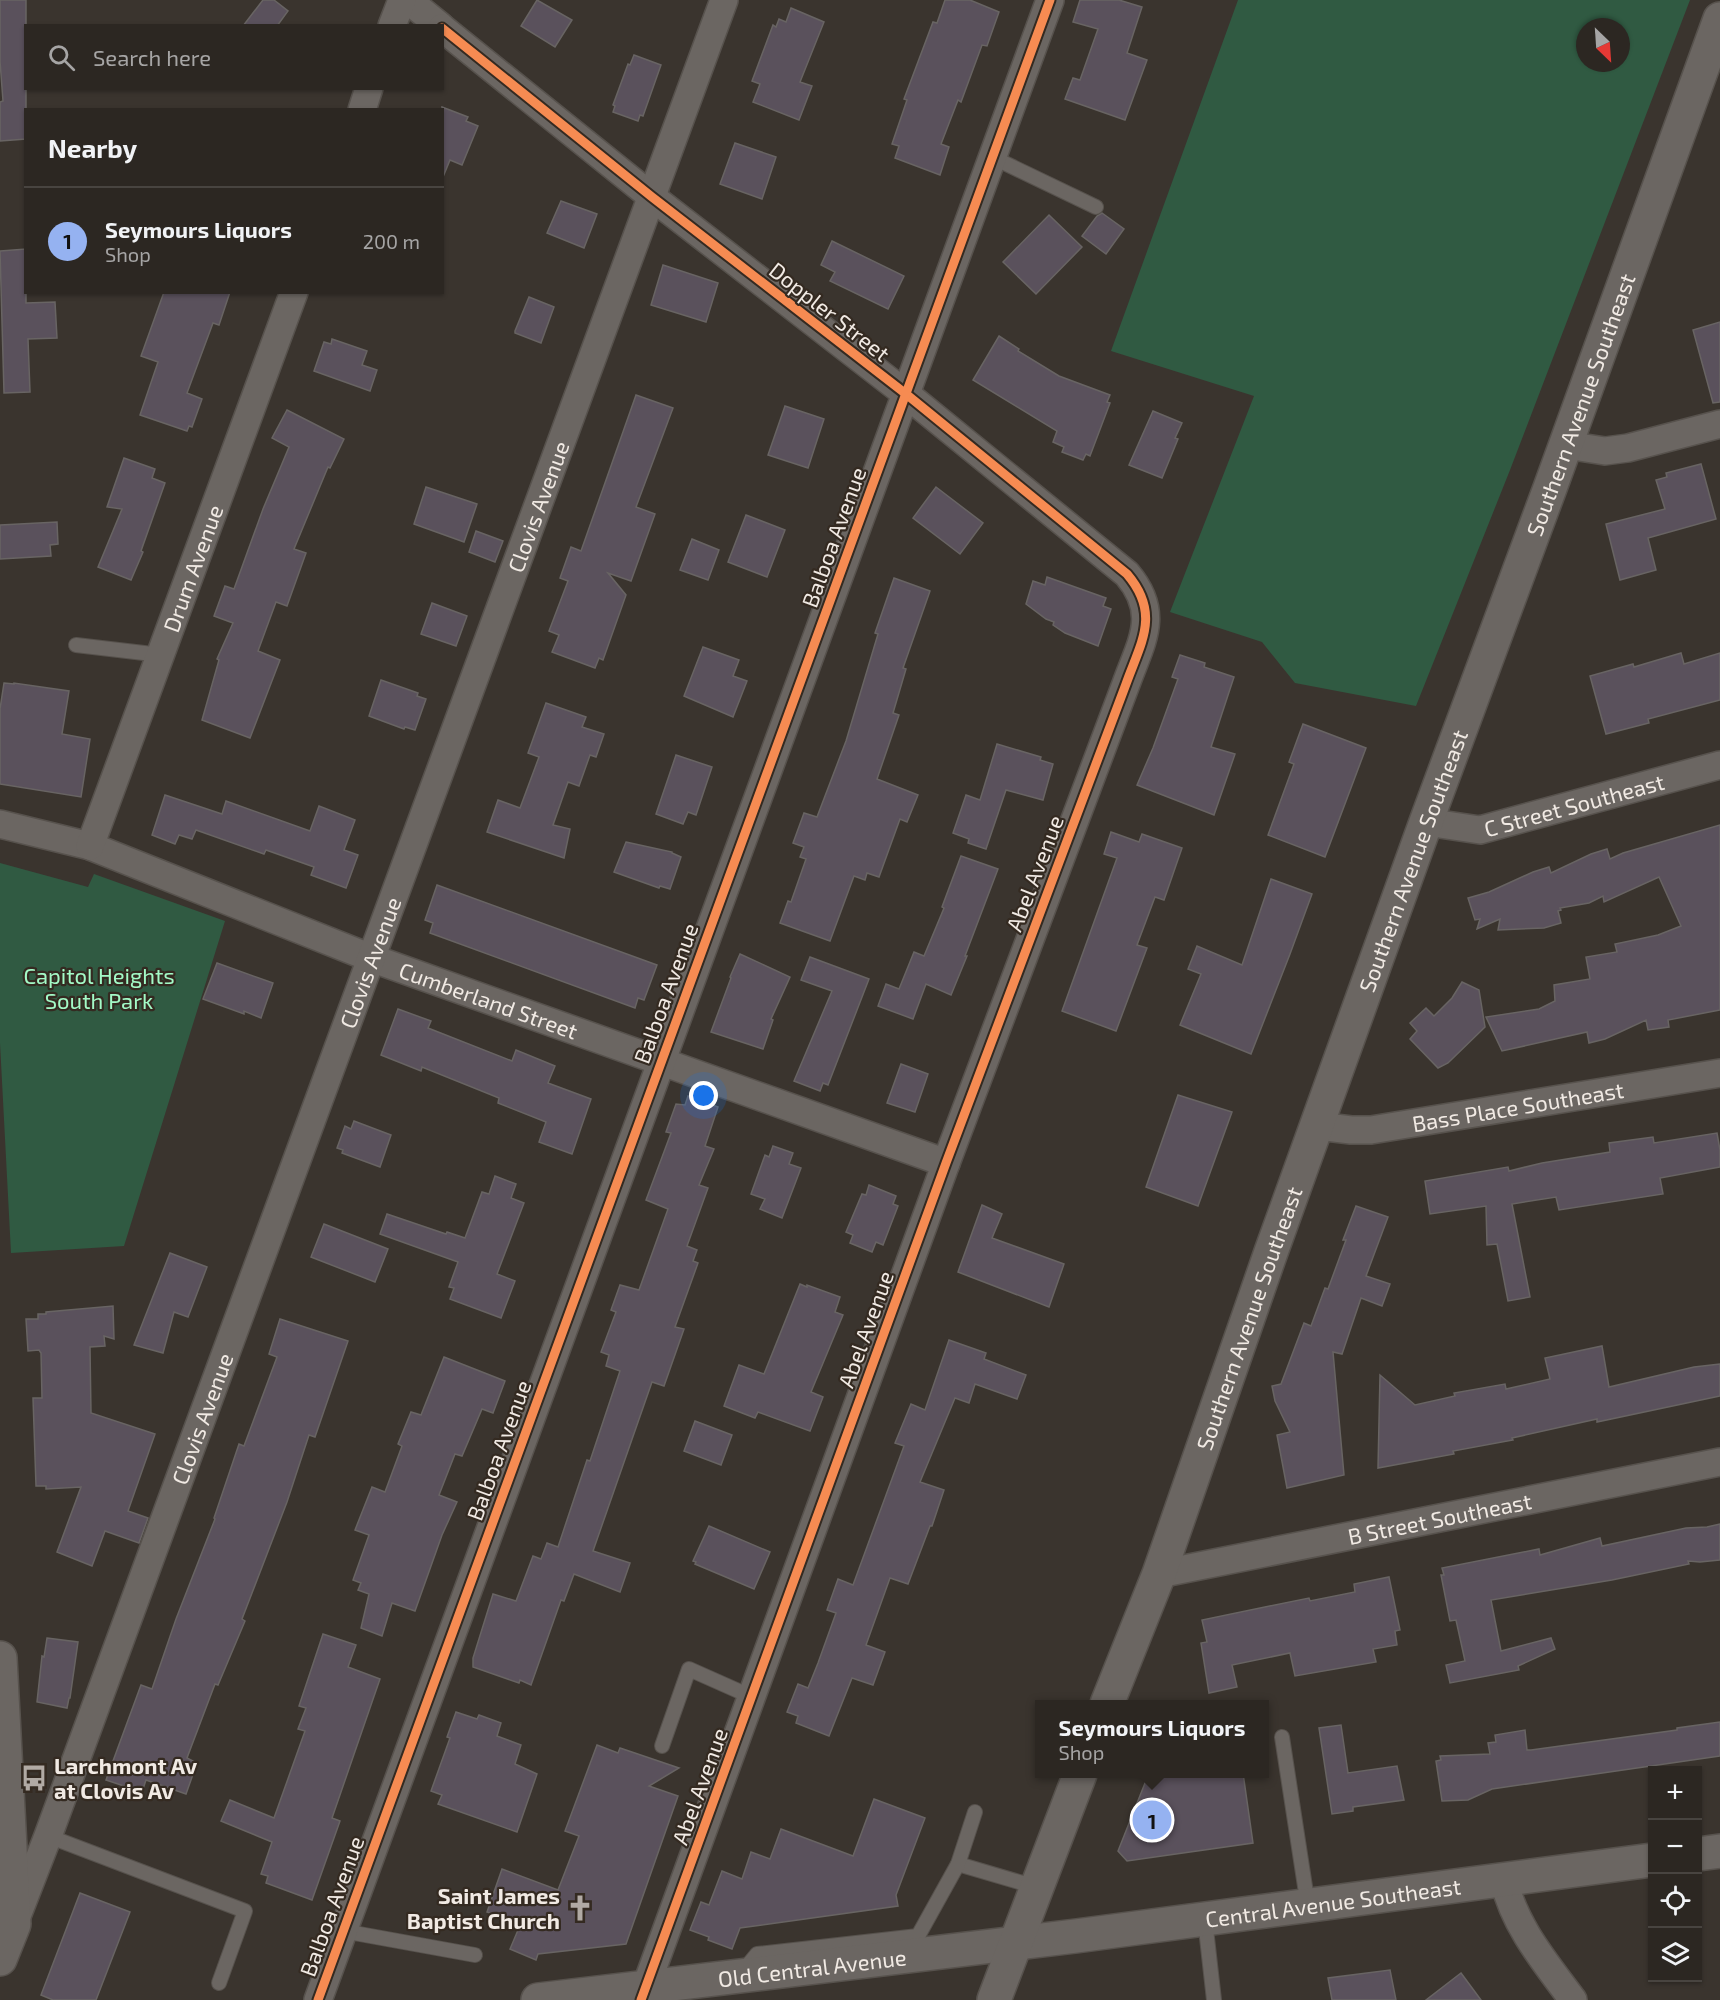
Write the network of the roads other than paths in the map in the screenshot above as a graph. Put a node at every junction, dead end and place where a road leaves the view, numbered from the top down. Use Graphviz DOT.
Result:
graph roads {
  1 [pos="402,0"];
  2 [pos="408,0"];
  3 [pos="724,0"];
  4 [pos="1050,0"];
  5 [pos="1720,19"];
  6 [pos="394,24"];
  7 [pos="437,24"];
  8 [pos="444,29"];
  9 [pos="1710,73"];
  10 [pos="368,90"];
  11 [pos="363,108"];
  12 [pos="992,157"];
  13 [pos="652,197"];
  14 [pos="1096,207"];
  15 [pos="293,294"];
  16 [pos="906,394"];
  17 [pos="1720,424"];
  18 [pos="1566,445"];
  19 [pos="76,645"];
  20 [pos="161,655"];
  21 [pos="1126,684"];
  22 [pos="1720,765"];
  23 [pos="1426,822"];
  24 [pos="0,824"];
  25 [pos="90,846"];
  26 [pos="371,958"];
  27 [pos="661,1062"];
  28 [pos="1720,1073"];
  29 [pos="1318,1126"];
  30 [pos="946,1163"];
  31 [pos="1720,1462"];
  32 [pos="1159,1574"];
  33 [pos="0,1658"];
  34 [pos="752,1698"];
  35 [pos="1109,1700"];
  36 [pos="1282,1737"];
  37 [pos="662,1746"];
  38 [pos="3,1777"];
  39 [pos="1078,1778"];
  40 [pos="975,1812"];
  41 [pos="48,1836"];
  42 [pos="1720,1851"];
  43 [pos="1702,1853"];
  44 [pos="1648,1861"];
  45 [pos="957,1864"];
  46 [pos="1504,1881"];
  47 [pos="1036,1887"];
  48 [pos="1308,1906"];
  49 [pos="1205,1920"];
  50 [pos="14,1924"];
  51 [pos="343,1931"];
  52 [pos="1014,1944"];
  53 [pos="475,1955"];
  54 [pos="0,1959"];
  55 [pos="738,1977"];
  56 [pos="219,1983"];
  57 [pos="644,1994"];
  58 [pos="318,2000"];
  59 [pos="538,2000"];
  60 [pos="994,2000"];
  61 [pos="1214,2000"];
  62 [pos="1573,2000"];
  1 -- 6 [label="street"];
  2 -- 7 [label="street, Doppler Street"];
  3 -- 13 [label="street, Clovis Avenue"];
  4 -- 12 [label="street, Balboa Avenue"];
  5 -- 9 [label="main road, Southern Avenue Southeast"];
  8 -- 13 [label="street, Doppler Street"];
  9 -- 18 [label="main road, Southern Avenue Southeast"];
  10 -- 11 [label="street"];
  12 -- 14 [label="lane"];
  12 -- 16 [label="street, Balboa Avenue"];
  13 -- 16 [label="street, Doppler Street"];
  13 -- 26 [label="street, Clovis Avenue"];
  15 -- 20 [label="street, Drum Avenue"];
  16 -- 21 [label="street, Doppler Street"];
  16 -- 27 [label="street, Balboa Avenue"];
  17 -- 18 [label="street"];
  18 -- 23 [label="main road, Southern Avenue Southeast"];
  19 -- 20 [label="lane"];
  20 -- 25 [label="street, Drum Avenue"];
  21 -- 30 [label="street, Abel Avenue"];
  22 -- 23 [label="street, C Street Southeast"];
  23 -- 29 [label="main road, Southern Avenue Southeast"];
  24 -- 25 [label="street, Cumberland Street"];
  25 -- 26 [label="street, Cumberland Street"];
  26 -- 27 [label="street, Cumberland Street"];
  26 -- 41 [label="street, Clovis Avenue"];
  27 -- 30 [label="street, Cumberland Street"];
  27 -- 51 [label="street, Balboa Avenue"];
  28 -- 29 [label="street, Bass Place Southeast"];
  29 -- 32 [label="main road, Southern Avenue Southeast"];
  30 -- 34 [label="street, Abel Avenue"];
  31 -- 32 [label="street, B Street Southeast"];
  32 -- 35 [label="main road, Southern Avenue Southeast"];
  33 -- 38 [label="main road"];
  34 -- 37 [label="lane"];
  34 -- 57 [label="street, Abel Avenue"];
  36 -- 48 [label="lane"];
  38 -- 50 [label="main road"];
  39 -- 47 [label="main road"];
  40 -- 45 [label="lane"];
  41 -- 50 [label="street, Clovis Avenue"];
  41 -- 56 [label="lane"];
  42 -- 43 [label="main road"];
  44 -- 46 [label="main road, Central Avenue Southeast"];
  45 -- 47 [label="lane"];
  45 -- 55 [label="lane"];
  46 -- 48 [label="main road, Central Avenue Southeast"];
  46 -- 62 [label="street"];
  47 -- 52 [label="main road"];
  48 -- 49 [label="main road, Central Avenue Southeast"];
  49 -- 52 [label="main road, Central Avenue Southeast"];
  49 -- 61 [label="lane"];
  50 -- 54 [label="main road"];
  51 -- 53 [label="lane"];
  51 -- 58 [label="street, Balboa Avenue"];
  52 -- 55 [label="main road, Old Central Avenue"];
  52 -- 60 [label="main road"];
  55 -- 57 [label="main road, Old Central Avenue"];
  57 -- 59 [label="main road, Old Central Avenue"];
}
